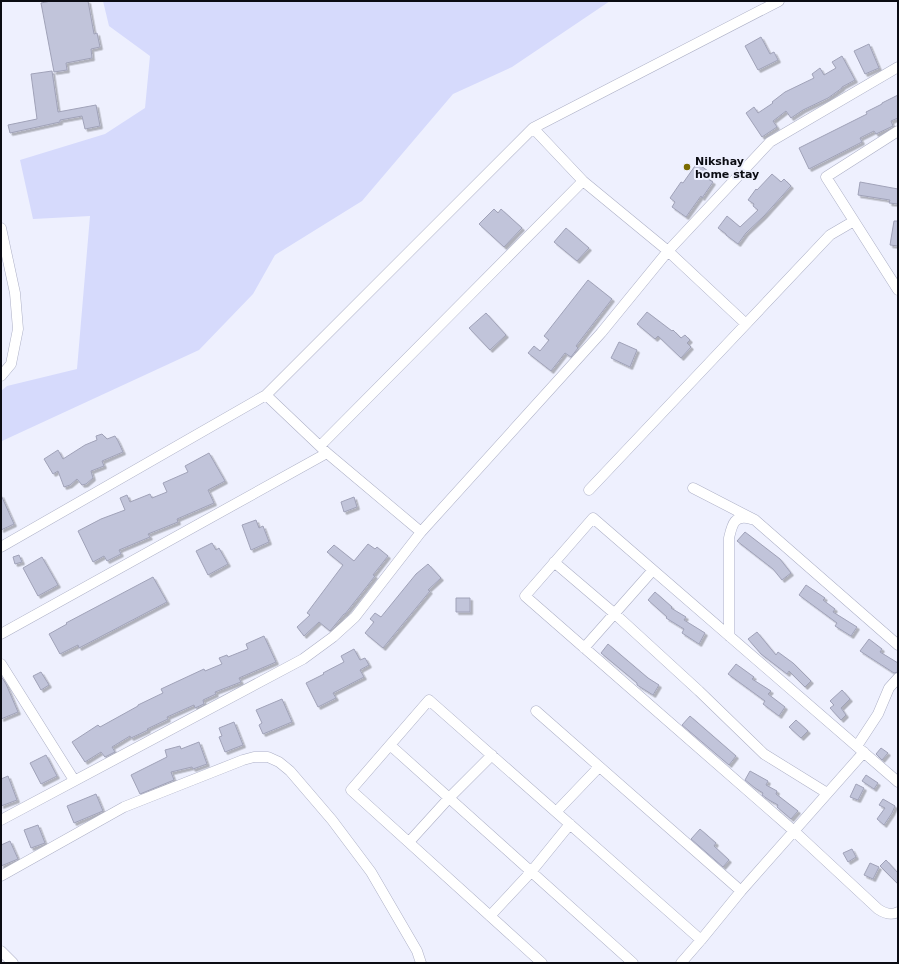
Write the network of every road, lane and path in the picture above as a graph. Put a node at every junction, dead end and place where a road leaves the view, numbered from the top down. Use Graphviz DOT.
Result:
graph roads {
  1 [pos="779,1"];
  2 [pos="898,67"];
  3 [pos="533,128"];
  4 [pos="898,131"];
  5 [pos="583,181"];
  6 [pos="854,222"];
  7 [pos="1,228"];
  8 [pos="2,241"];
  9 [pos="668,251"];
  10 [pos="898,290"];
  11 [pos="746,324"];
  12 [pos="1,376"];
  13 [pos="266,395"];
  14 [pos="323,449"];
  15 [pos="693,488"];
  16 [pos="589,490"];
  17 [pos="755,520"];
  18 [pos="421,532"];
  19 [pos="1,547"];
  20 [pos="554,562"];
  21 [pos="653,570"];
  22 [pos="614,614"];
  23 [pos="1,634"];
  24 [pos="729,636"];
  25 [pos="898,645"];
  26 [pos="584,648"];
  27 [pos="1,664"];
  28 [pos="898,678"];
  29 [pos="536,711"];
  30 [pos="390,745"];
  31 [pos="860,749"];
  32 [pos="492,755"];
  33 [pos="600,767"];
  34 [pos="74,780"];
  35 [pos="898,782"];
  36 [pos="827,793"];
  37 [pos="449,798"];
  38 [pos="556,812"];
  39 [pos="1,820"];
  40 [pos="570,824"];
  41 [pos="794,831"];
  42 [pos="409,842"];
  43 [pos="531,872"];
  44 [pos="1,876"];
  45 [pos="741,891"];
  46 [pos="898,912"];
  47 [pos="490,916"];
  48 [pos="701,940"];
  49 [pos="1,951"];
  50 [pos="13,963"];
  51 [pos="421,963"];
  52 [pos="542,963"];
  53 [pos="633,963"];
  54 [pos="680,963"];
  1 -- 3 [label="street"];
  2 -- 9 [label="street"];
  3 -- 5 [label="street"];
  3 -- 13 [label="street"];
  4 -- 6 [label="street"];
  5 -- 9 [label="street"];
  5 -- 14 [label="street"];
  6 -- 10 [label="street"];
  6 -- 11 [label="street"];
  7 -- 8 [label="street"];
  8 -- 12 [label="street"];
  9 -- 11 [label="street"];
  9 -- 18 [label="street"];
  11 -- 16 [label="street"];
  13 -- 14 [label="street"];
  13 -- 19 [label="street"];
  14 -- 18 [label="street"];
  14 -- 23 [label="street"];
  15 -- 17 [label="street"];
  17 -- 24 [label="street"];
  17 -- 25 [label="street"];
  18 -- 34 [label="street"];
  20 -- 21 [label="street"];
  20 -- 22 [label="street"];
  20 -- 26 [label="street"];
  21 -- 22 [label="street"];
  21 -- 24 [label="street"];
  22 -- 26 [label="street"];
  22 -- 36 [label="street"];
  24 -- 31 [label="street"];
  26 -- 41 [label="street"];
  27 -- 34 [label="street"];
  28 -- 31 [label="street"];
  29 -- 33 [label="street"];
  30 -- 32 [label="street"];
  30 -- 37 [label="street"];
  30 -- 42 [label="street"];
  31 -- 35 [label="street"];
  31 -- 36 [label="street"];
  32 -- 37 [label="street"];
  32 -- 38 [label="street"];
  33 -- 38 [label="street"];
  33 -- 45 [label="street"];
  34 -- 39 [label="street"];
  36 -- 41 [label="street"];
  37 -- 42 [label="street"];
  37 -- 43 [label="street"];
  38 -- 40 [label="street"];
  40 -- 43 [label="street"];
  40 -- 48 [label="street"];
  41 -- 45 [label="street"];
  41 -- 46 [label="street"];
  42 -- 47 [label="street"];
  43 -- 47 [label="street"];
  43 -- 53 [label="street"];
  44 -- 51 [label="street"];
  45 -- 48 [label="street"];
  47 -- 52 [label="street"];
  48 -- 54 [label="street"];
  49 -- 50 [label="street"];
}
